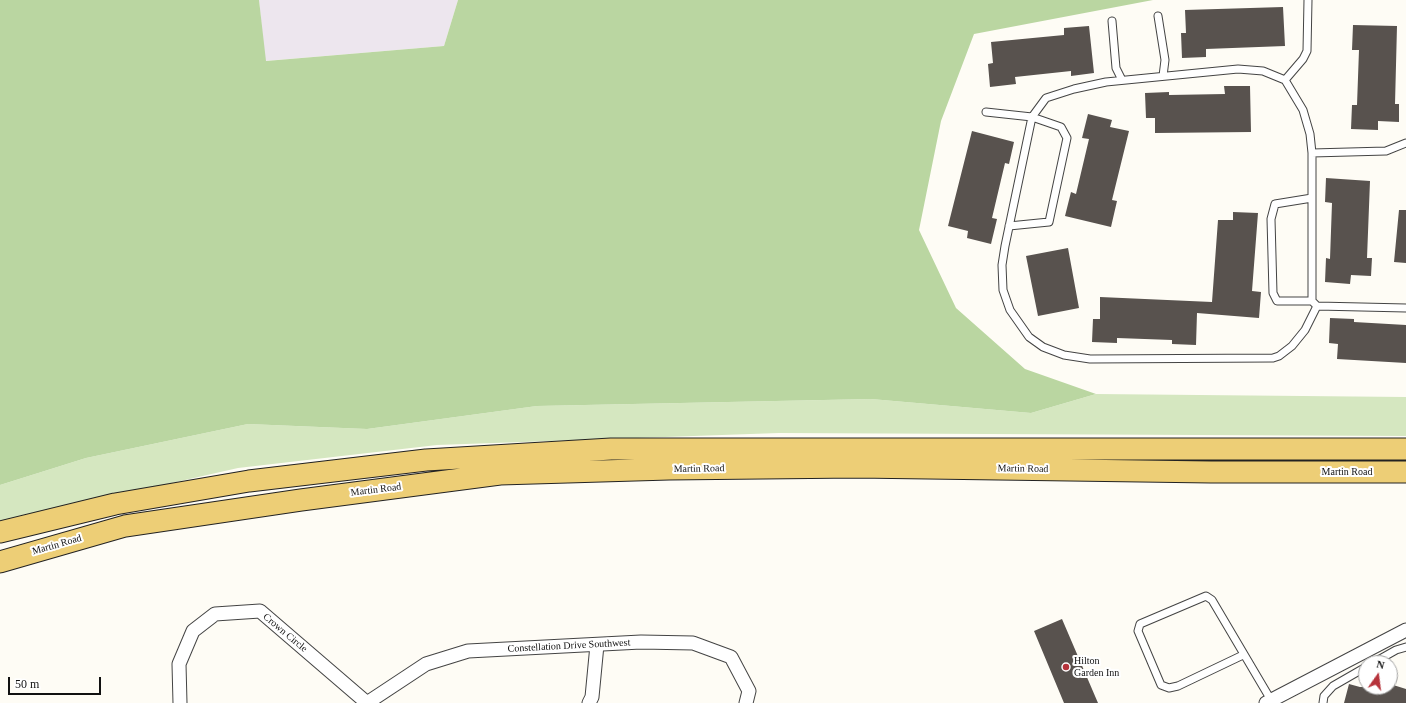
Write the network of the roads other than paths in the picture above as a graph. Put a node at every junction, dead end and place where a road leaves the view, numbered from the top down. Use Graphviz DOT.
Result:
graph roads {
  1 [pos="1308,0"];
  2 [pos="1158,16"];
  3 [pos="1112,21"];
  4 [pos="1163,76"];
  5 [pos="1122,80"];
  6 [pos="1285,80"];
  7 [pos="986,112"];
  8 [pos="1032,117"];
  9 [pos="1406,143"];
  10 [pos="1312,153"];
  11 [pos="1312,198"];
  12 [pos="1009,226"];
  13 [pos="1314,303"];
  14 [pos="1406,308"];
  15 [pos="1406,449"];
  16 [pos="1406,472"];
  17 [pos="0,532"];
  18 [pos="0,562"];
  19 [pos="1406,630"];
  20 [pos="597,645"];
  21 [pos="1406,647"];
  22 [pos="1243,655"];
  23 [pos="1387,655"];
  24 [pos="1358,672"];
  25 [pos="1269,702"];
  26 [pos="180,703"];
  27 [pos="367,703"];
  28 [pos="589,703"];
  29 [pos="746,703"];
  30 [pos="1322,703"];
  1 -- 6 [label="lane"];
  2 -- 4 [label="lane"];
  3 -- 5 [label="lane"];
  4 -- 5 [label="lane"];
  4 -- 6 [label="lane"];
  5 -- 8 [label="lane"];
  6 -- 10 [label="lane"];
  7 -- 8 [label="lane"];
  8 -- 12 [label="lane"];
  8 -- 12 [label="lane"];
  9 -- 10 [label="lane"];
  10 -- 11 [label="lane"];
  11 -- 13 [label="lane"];
  11 -- 13 [label="lane"];
  12 -- 13 [label="lane"];
  13 -- 14 [label="lane"];
  15 -- 17 [label="main road, Martin Road"];
  16 -- 18 [label="main road, Martin Road"];
  19 -- 25 [label="street"];
  20 -- 27 [label="street, Constellation Drive Southwest"];
  20 -- 28 [label="street"];
  20 -- 29 [label="street, Constellation Drive Southwest"];
  21 -- 23 [label="lane"];
  22 -- 22 [label="lane"];
  22 -- 25 [label="lane"];
  24 -- 30 [label="lane"];
  26 -- 27 [label="street, Crown Circle"];
}
